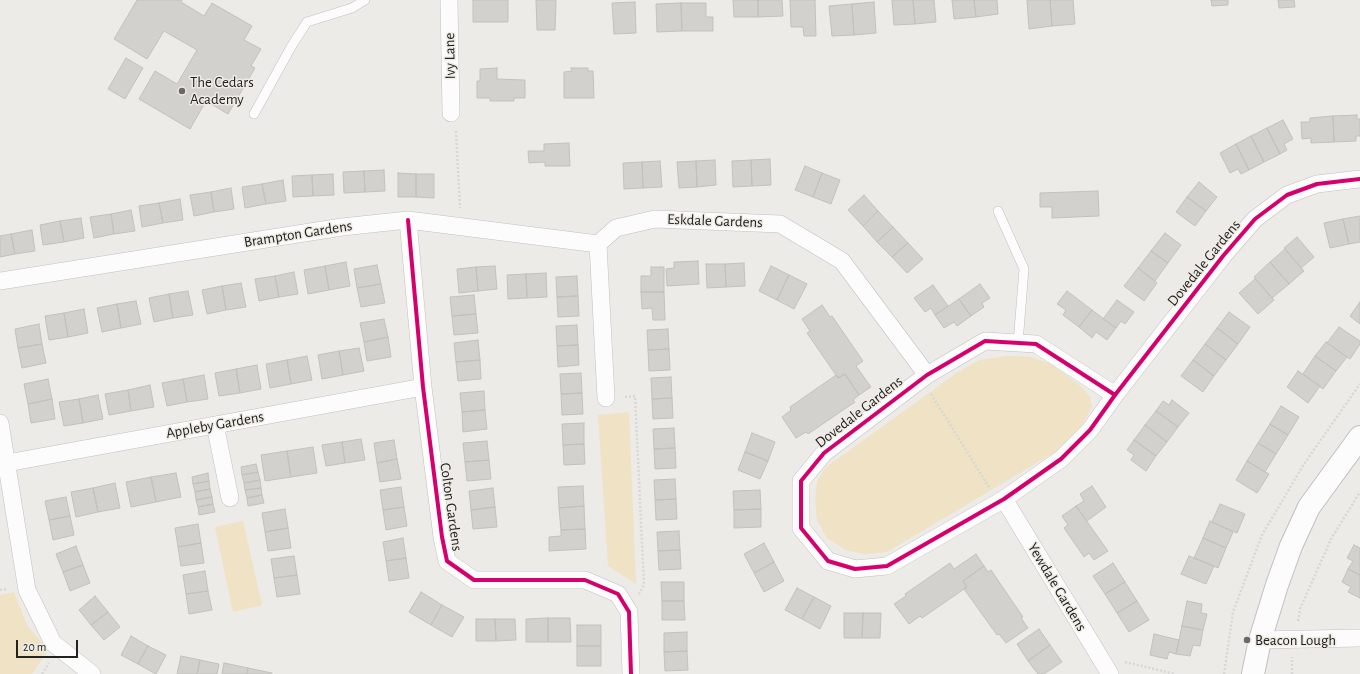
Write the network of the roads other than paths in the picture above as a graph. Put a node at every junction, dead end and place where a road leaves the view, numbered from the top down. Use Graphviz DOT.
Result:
graph roads {
  1 [pos="366,0"];
  2 [pos="449,0"];
  3 [pos="451,113"];
  4 [pos="254,114"];
  5 [pos="1360,179"];
  6 [pos="998,210"];
  7 [pos="408,220"];
  8 [pos="598,244"];
  9 [pos="0,281"];
  10 [pos="1018,343"];
  11 [pos="925,377"];
  12 [pos="424,388"];
  13 [pos="1115,395"];
  14 [pos="606,398"];
  15 [pos="0,422"];
  16 [pos="215,425"];
  17 [pos="1360,437"];
  18 [pos="7,463"];
  19 [pos="230,498"];
  20 [pos="1001,501"];
  21 [pos="1360,638"];
  22 [pos="1260,640"];
  23 [pos="92,674"];
  24 [pos="631,674"];
  25 [pos="1110,674"];
  26 [pos="1253,674"];
  1 -- 4 [label="lane"];
  2 -- 3 [label="street, Ivy Lane"];
  5 -- 13 [label="street, Dovedale Gardens"];
  6 -- 10 [label="lane"];
  7 -- 8 [label="street, Brampton Gardens"];
  7 -- 9 [label="street, Brampton Gardens"];
  7 -- 12 [label="street, Colton Gardens"];
  8 -- 11 [label="street, Eskdale Gardens"];
  8 -- 14 [label="street"];
  10 -- 11 [label="street, Dovedale Gardens"];
  10 -- 13 [label="street, Dovedale Gardens"];
  11 -- 20 [label="street, Dovedale Gardens"];
  12 -- 16 [label="street, Appleby Gardens"];
  12 -- 24 [label="street, Colton Gardens"];
  13 -- 20 [label="street, Dovedale Gardens"];
  15 -- 18 [label="street"];
  16 -- 18 [label="street, Appleby Gardens"];
  16 -- 19 [label="street"];
  17 -- 22 [label="street"];
  18 -- 23 [label="street"];
  20 -- 25 [label="street, Yewdale Gardens"];
  21 -- 22 [label="street"];
  22 -- 26 [label="street"];
}
